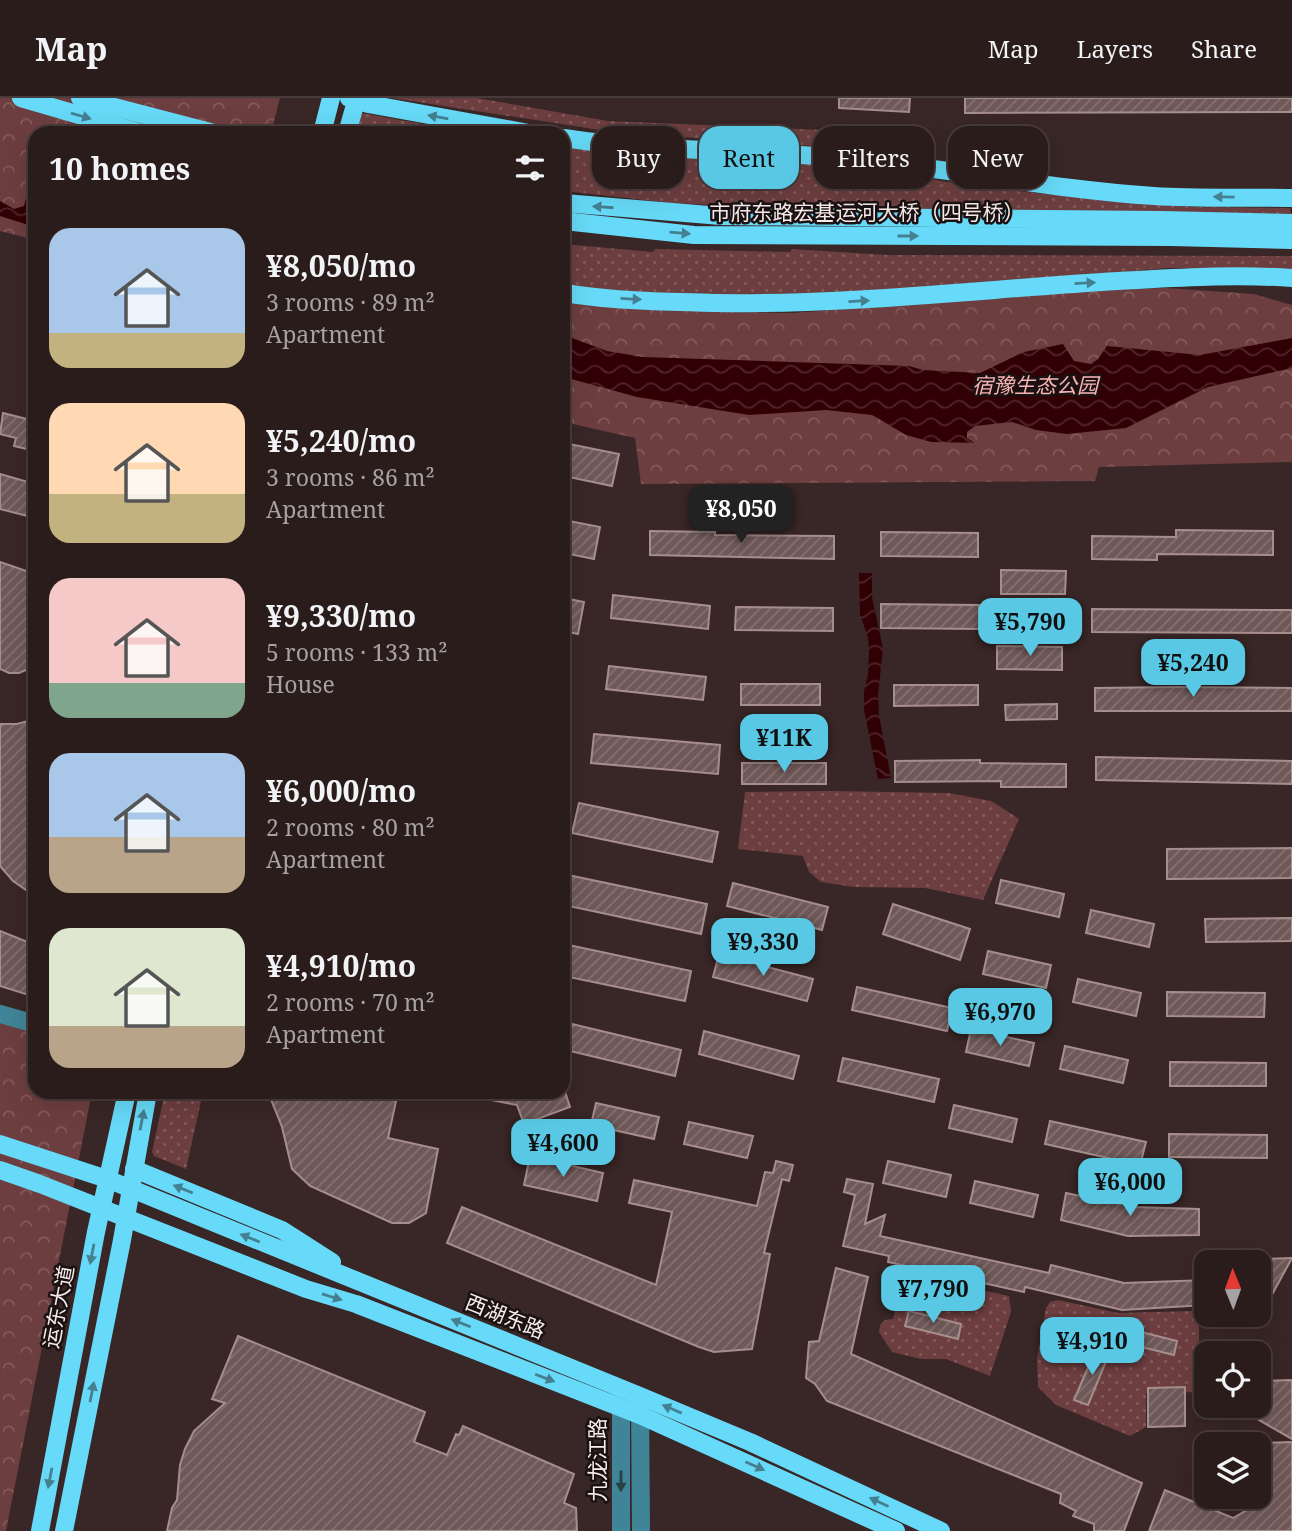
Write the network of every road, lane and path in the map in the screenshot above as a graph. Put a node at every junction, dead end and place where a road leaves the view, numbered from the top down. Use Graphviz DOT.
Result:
graph roads {
  1 [pos="21,98"];
  2 [pos="80,98"];
  3 [pos="331,98"];
  4 [pos="354,99"];
  5 [pos="117,126"];
  6 [pos="187,126"];
  7 [pos="324,126"];
  8 [pos="348,126"];
  9 [pos="493,126"];
  10 [pos="570,139"];
  11 [pos="1292,198"];
  12 [pos="570,203"];
  13 [pos="570,222"];
  14 [pos="1292,223"];
  15 [pos="1292,240"];
  16 [pos="1287,277"];
  17 [pos="570,294"];
  18 [pos="0,1014"];
  19 [pos="28,1022"];
  20 [pos="125,1099"];
  21 [pos="147,1099"];
  22 [pos="0,1144"];
  23 [pos="134,1169"];
  24 [pos="0,1170"];
  25 [pos="107,1179"];
  26 [pos="130,1189"];
  27 [pos="101,1209"];
  28 [pos="126,1219"];
  29 [pos="373,1287"];
  30 [pos="621,1388"];
  31 [pos="640,1396"];
  32 [pos="621,1407"];
  33 [pos="640,1415"];
  34 [pos="40,1531"];
  35 [pos="64,1531"];
  36 [pos="621,1531"];
  37 [pos="641,1531"];
  38 [pos="896,1531"];
  39 [pos="941,1531"];
  1 -- 5 [label="main road, one-way"];
  2 -- 6 [label="main road"];
  3 -- 7 [label="main road"];
  4 -- 8 [label="main road"];
  9 -- 4 [label="main road, one-way"];
  11 -- 10 [label="main road, one-way"];
  14 -- 12 [label="main road, 市府东路宏基运河大桥（四号桥）, one-way"];
  13 -- 15 [label="main road, 市府东路宏基运河大桥（四号桥）, one-way"];
  17 -- 16 [label="main road, one-way"];
  18 -- 19 [label="street"];
  20 -- 25 [label="main road, 运东大道"];
  23 -- 21 [label="main road, one-way"];
  22 -- 25 [label="main road, 西湖东路"];
  23 -- 26 [label="main road"];
  29 -- 23 [label="main road, one-way"];
  24 -- 27 [label="main road, 西湖东路"];
  25 -- 26 [label="main road, 西湖东路"];
  25 -- 27 [label="main road, 运东大道"];
  26 -- 28 [label="main road"];
  29 -- 26 [label="main road, 西湖东路, one-way"];
  27 -- 28 [label="main road, 西湖东路"];
  27 -- 34 [label="main road, 运东大道, one-way"];
  28 -- 32 [label="main road, 西湖东路, one-way"];
  35 -- 28 [label="main road, one-way"];
  30 -- 29 [label="main road, 西湖东路, one-way"];
  30 -- 31 [label="main road, 西湖东路"];
  30 -- 32 [label="street, 九龙江路"];
  31 -- 33 [label="street, 九龙江路"];
  39 -- 31 [label="main road, 西湖东路, one-way"];
  32 -- 33 [label="main road, 西湖东路"];
  32 -- 36 [label="street, 九龙江路, one-way"];
  33 -- 37 [label="street, 九龙江路"];
  33 -- 38 [label="main road, 西湖东路, one-way"];
}
